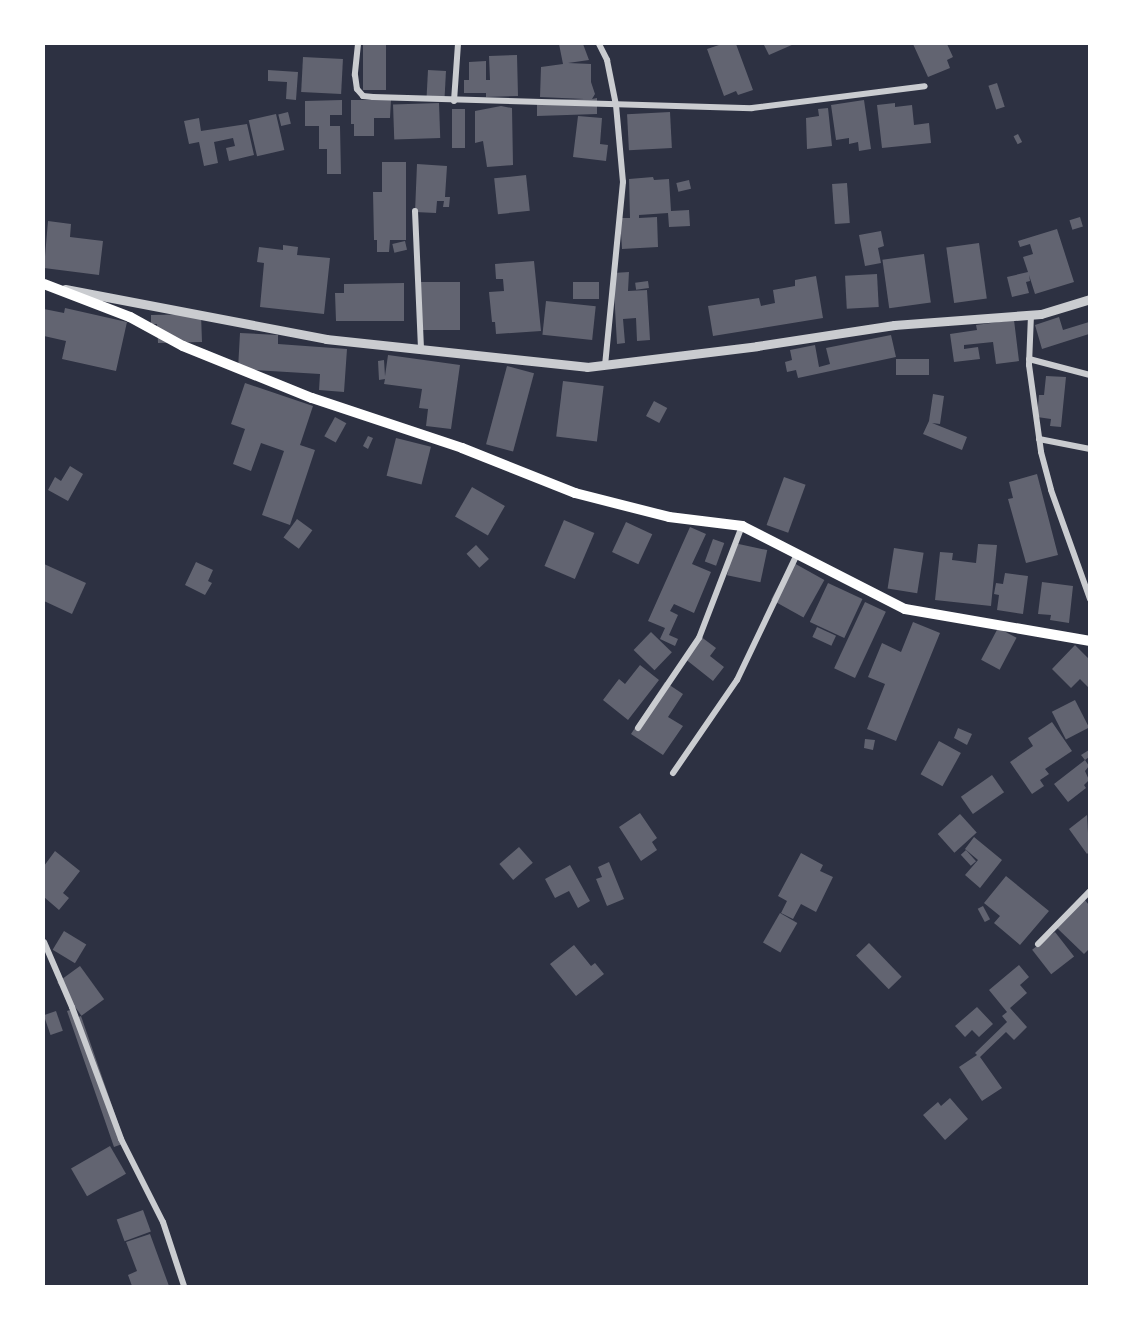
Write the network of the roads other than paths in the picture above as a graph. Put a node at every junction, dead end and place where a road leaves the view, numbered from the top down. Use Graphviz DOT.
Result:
graph roads {
  1 [pos="358,44"];
  2 [pos="458,44"];
  3 [pos="599,44"];
  4 [pos="926,86"];
  5 [pos="454,101"];
  6 [pos="616,105"];
  7 [pos="415,212"];
  8 [pos="44,284"];
  9 [pos="57,287"];
  10 [pos="1089,299"];
  11 [pos="1030,315"];
  12 [pos="421,350"];
  13 [pos="1029,359"];
  14 [pos="605,365"];
  15 [pos="1089,375"];
  16 [pos="1039,439"];
  17 [pos="1089,448"];
  18 [pos="742,526"];
  19 [pos="797,554"];
  20 [pos="1089,599"];
  21 [pos="1089,641"];
  22 [pos="638,728"];
  23 [pos="673,773"];
  24 [pos="1089,891"];
  25 [pos="44,942"];
  26 [pos="1038,944"];
  27 [pos="184,1287"];
  1 -- 5 [label="street"];
  2 -- 5 [label="street"];
  3 -- 6 [label="street"];
  4 -- 6 [label="street"];
  5 -- 6 [label="street"];
  6 -- 14 [label="street"];
  7 -- 12 [label="street"];
  8 -- 9 [label="main road"];
  9 -- 12 [label="street"];
  9 -- 18 [label="main road"];
  10 -- 11 [label="street"];
  11 -- 13 [label="street"];
  11 -- 14 [label="street"];
  12 -- 14 [label="street"];
  13 -- 15 [label="street"];
  13 -- 16 [label="street"];
  16 -- 17 [label="street"];
  16 -- 20 [label="street"];
  18 -- 19 [label="main road"];
  18 -- 22 [label="street"];
  19 -- 21 [label="main road"];
  19 -- 23 [label="street"];
  24 -- 26 [label="street"];
  25 -- 27 [label="street"];
}
